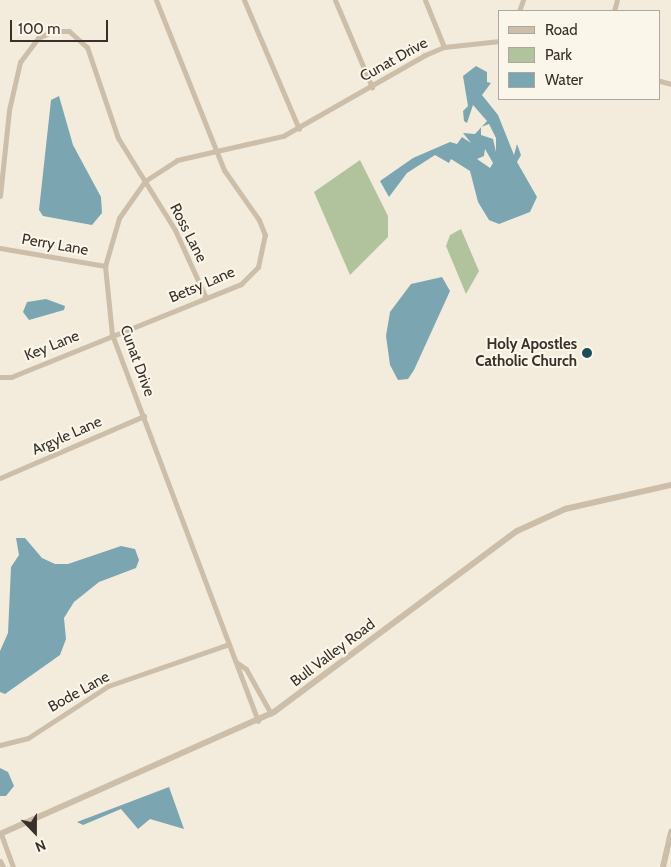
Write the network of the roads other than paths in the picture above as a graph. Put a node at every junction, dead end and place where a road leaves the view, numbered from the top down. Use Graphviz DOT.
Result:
graph roads {
  1 [pos="156,0"];
  2 [pos="244,0"];
  3 [pos="335,0"];
  4 [pos="425,0"];
  5 [pos="498,40"];
  6 [pos="444,47"];
  7 [pos="372,87"];
  8 [pos="300,129"];
  9 [pos="216,149"];
  10 [pos="145,181"];
  11 [pos="0,196"];
  12 [pos="0,248"];
  13 [pos="106,266"];
  14 [pos="206,298"];
  15 [pos="112,335"];
  16 [pos="0,377"];
  17 [pos="144,416"];
  18 [pos="0,478"];
  19 [pos="671,484"];
  20 [pos="229,644"];
  21 [pos="236,662"];
  22 [pos="271,714"];
  23 [pos="258,721"];
  24 [pos="0,745"];
  25 [pos="671,832"];
  26 [pos="1,834"];
  27 [pos="0,861"];
  28 [pos="3,867"];
  29 [pos="13,867"];
  30 [pos="663,867"];
  1 -- 9 [label="street, Betsy Lane"];
  2 -- 8 [label="street"];
  3 -- 7 [label="street"];
  4 -- 6 [label="street"];
  5 -- 6 [label="street, Cunat Drive"];
  6 -- 7 [label="street, Cunat Drive"];
  7 -- 8 [label="street, Cunat Drive"];
  8 -- 9 [label="street, Cunat Drive"];
  9 -- 10 [label="street, Cunat Drive"];
  9 -- 14 [label="street, Betsy Lane"];
  10 -- 11 [label="street, Ross Lane"];
  10 -- 13 [label="street, Cunat Drive"];
  10 -- 14 [label="street, Ross Lane"];
  12 -- 13 [label="street, Perry Lane"];
  13 -- 15 [label="street, Cunat Drive"];
  14 -- 15 [label="street, Betsy Lane"];
  15 -- 16 [label="street, Key Lane"];
  15 -- 17 [label="street, Cunat Drive"];
  17 -- 18 [label="street, Argyle Lane"];
  17 -- 20 [label="street, Cunat Drive"];
  19 -- 22 [label="street, Bull Valley Road"];
  20 -- 21 [label="street, Cunat Drive"];
  20 -- 24 [label="street, Bode Lane"];
  21 -- 22 [label="street, Cunat Drive"];
  21 -- 23 [label="street, Cunat Drive"];
  22 -- 23 [label="street, Bull Valley Road"];
  23 -- 26 [label="street, Bull Valley Road"];
  25 -- 30 [label="street"];
  26 -- 29 [label="street"];
  27 -- 28 [label="street"];
}
